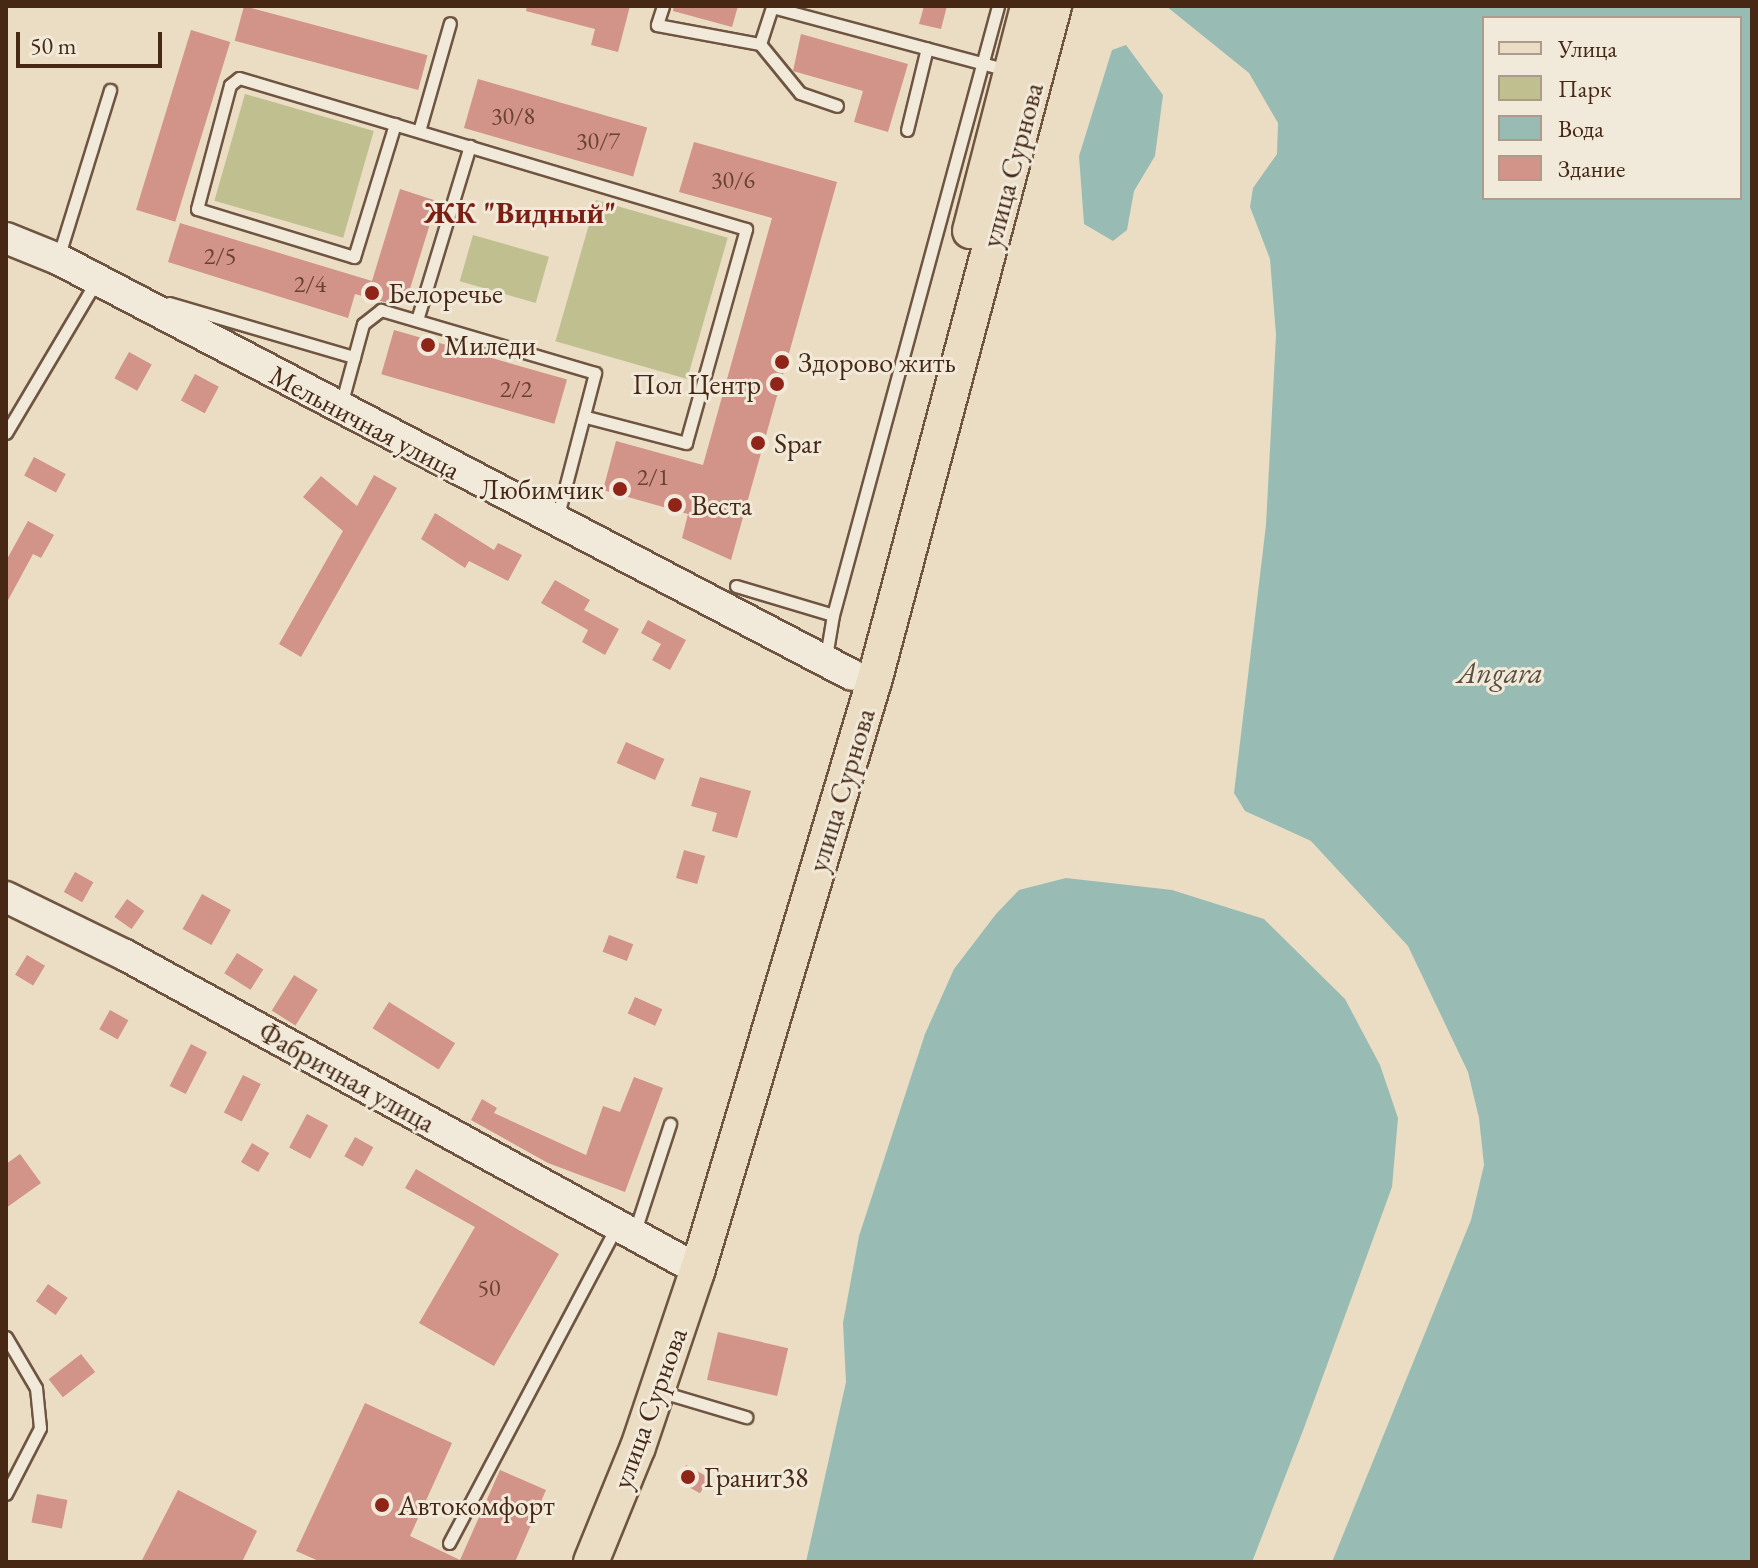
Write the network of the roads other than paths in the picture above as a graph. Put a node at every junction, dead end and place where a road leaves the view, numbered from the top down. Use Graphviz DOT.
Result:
graph roads {
  1 [pos="663,6"];
  2 [pos="998,6"];
  3 [pos="1028,6"];
  4 [pos="1054,6"];
  5 [pos="450,23"];
  6 [pos="760,44"];
  7 [pos="927,48"];
  8 [pos="997,67"];
  9 [pos="110,90"];
  10 [pos="837,106"];
  11 [pos="395,124"];
  12 [pos="907,130"];
  13 [pos="419,131"];
  14 [pos="470,146"];
  15 [pos="6,238"];
  16 [pos="58,259"];
  17 [pos="102,282"];
  18 [pos="417,320"];
  19 [pos="354,357"];
  20 [pos="340,409"];
  21 [pos="586,417"];
  22 [pos="6,433"];
  23 [pos="556,523"];
  24 [pos="736,586"];
  25 [pos="833,615"];
  26 [pos="838,668"];
  27 [pos="6,897"];
  28 [pos="670,1124"];
  29 [pos="626,1230"];
  30 [pos="686,1263"];
  31 [pos="6,1337"];
  32 [pos="657,1391"];
  33 [pos="746,1417"];
  34 [pos="6,1494"];
  35 [pos="449,1543"];
  36 [pos="576,1562"];
  37 [pos="591,1562"];
  1 -- 6 [label="lane"];
  2 -- 8 [label="lane"];
  3 -- 8 [label="main road, улица Сурнова"];
  4 -- 32 [label="main road, улица Сурнова"];
  5 -- 13 [label="lane"];
  6 -- 7 [label="lane"];
  6 -- 10 [label="lane"];
  7 -- 8 [label="lane"];
  7 -- 12 [label="lane"];
  8 -- 25 [label="lane"];
  8 -- 26 [label="main road, улица Сурнова"];
  9 -- 16 [label="lane"];
  11 -- 11 [label="lane"];
  11 -- 13 [label="lane"];
  13 -- 14 [label="lane"];
  14 -- 18 [label="lane"];
  14 -- 21 [label="lane"];
  15 -- 16 [label="street, Мельничная улица"];
  16 -- 17 [label="street, Мельничная улица"];
  17 -- 19 [label="lane"];
  17 -- 20 [label="street, Мельничная улица"];
  17 -- 22 [label="lane"];
  18 -- 19 [label="lane"];
  18 -- 21 [label="lane"];
  19 -- 20 [label="lane"];
  20 -- 23 [label="street, Мельничная улица"];
  21 -- 23 [label="lane"];
  23 -- 26 [label="street, Мельничная улица"];
  24 -- 25 [label="lane"];
  25 -- 26 [label="lane"];
  26 -- 30 [label="main road, улица Сурнова"];
  27 -- 29 [label="street, Фабричная улица"];
  28 -- 29 [label="lane"];
  29 -- 30 [label="street, Фабричная улица"];
  29 -- 35 [label="lane"];
  30 -- 36 [label="main road, улица Сурнова"];
  31 -- 34 [label="lane"];
  32 -- 33 [label="lane"];
  32 -- 37 [label="main road, улица Сурнова"];
}
